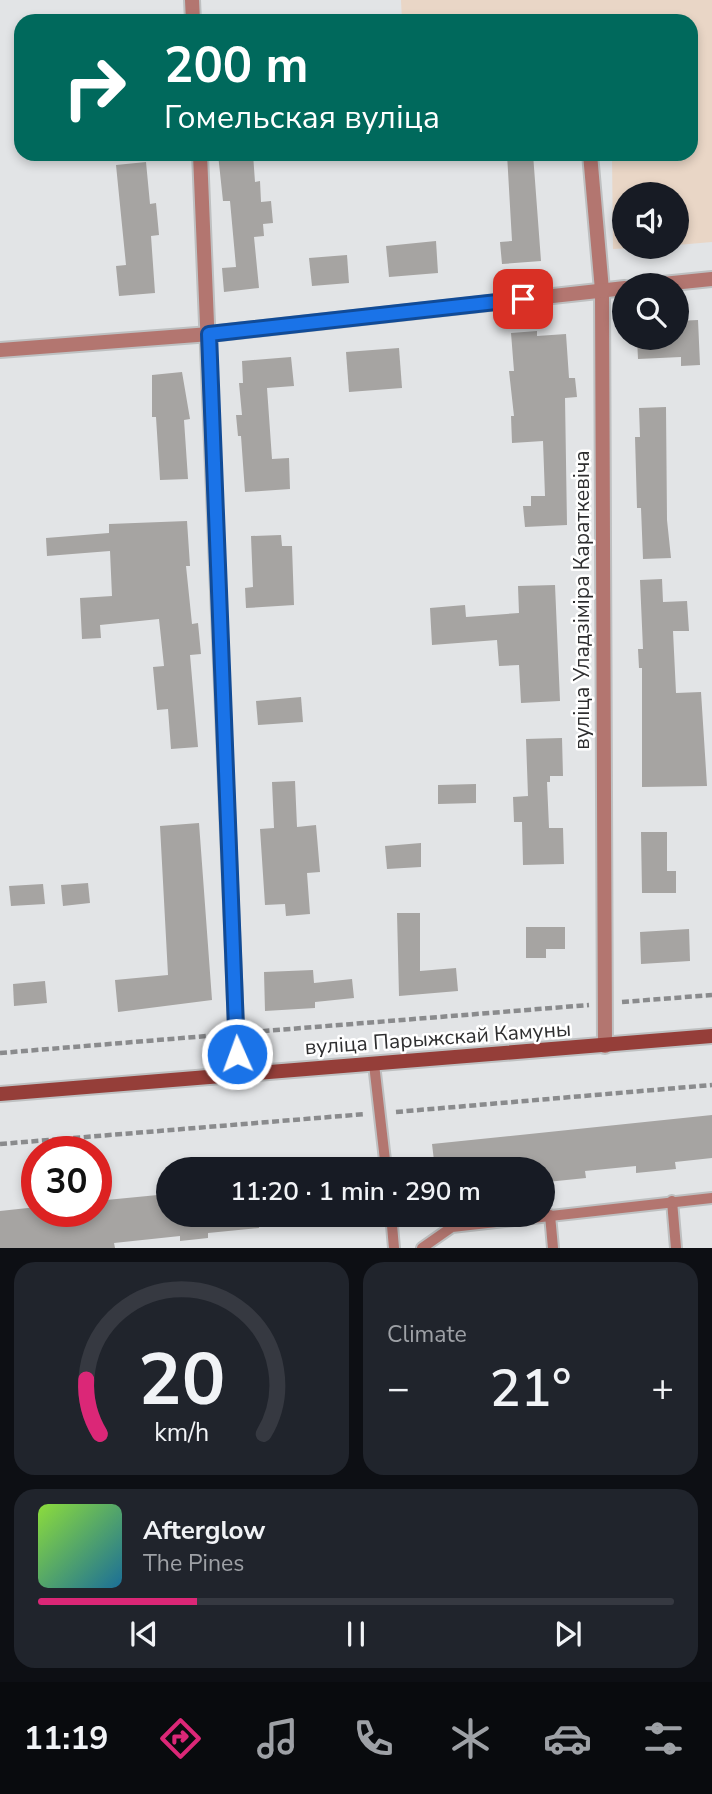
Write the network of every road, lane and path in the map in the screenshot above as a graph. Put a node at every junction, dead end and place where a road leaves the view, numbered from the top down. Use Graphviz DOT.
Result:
graph roads {
  1 [pos="200,161"];
  2 [pos="591,161"];
  3 [pos="712,279"];
  4 [pos="689,281"];
  5 [pos="612,289"];
  6 [pos="602,290"];
  7 [pos="209,334"];
  8 [pos="0,350"];
  9 [pos="712,995"];
  10 [pos="605,1003"];
  11 [pos="237,1033"];
  12 [pos="712,1036"];
  13 [pos="605,1046"];
  14 [pos="0,1053"];
  15 [pos="374,1064"];
  16 [pos="238,1074"];
  17 [pos="712,1085"];
  18 [pos="0,1094"];
  19 [pos="380,1113"];
  20 [pos="0,1144"];
  21 [pos="385,1157"];
  22 [pos="712,1198"];
  23 [pos="672,1201"];
  24 [pos="555,1214"];
  25 [pos="392,1227"];
  26 [pos="452,1227"];
  27 [pos="551,1227"];
  28 [pos="394,1248"];
  29 [pos="422,1248"];
  30 [pos="553,1248"];
  31 [pos="676,1248"];
  1 -- 7 [label="street"];
  2 -- 6 [label="street, вуліца Уладзіміра Караткевіча"];
  3 -- 4 [label="street"];
  5 -- 6 [label="street"];
  6 -- 7 [label="street"];
  6 -- 10 [label="street, вуліца Уладзіміра Караткевіча"];
  7 -- 8 [label="street"];
  7 -- 11 [label="street"];
  9 -- 10 [label="path"];
  10 -- 11 [label="path"];
  10 -- 13 [label="street, вуліца Уладзіміра Караткевіча"];
  11 -- 14 [label="path"];
  11 -- 16 [label="street"];
  12 -- 13 [label="main road, вуліца Парыжскай Камуны"];
  13 -- 15 [label="main road, вуліца Парыжскай Камуны"];
  15 -- 16 [label="main road, вуліца Парыжскай Камуны"];
  15 -- 19 [label="lane"];
  16 -- 18 [label="main road, вуліца Парыжскай Камуны"];
  17 -- 19 [label="path"];
  19 -- 20 [label="path"];
  19 -- 21 [label="lane"];
  22 -- 23 [label="lane"];
  23 -- 24 [label="lane"];
  23 -- 31 [label="lane"];
  25 -- 28 [label="lane"];
  26 -- 29 [label="lane"];
  27 -- 30 [label="lane"];
}
